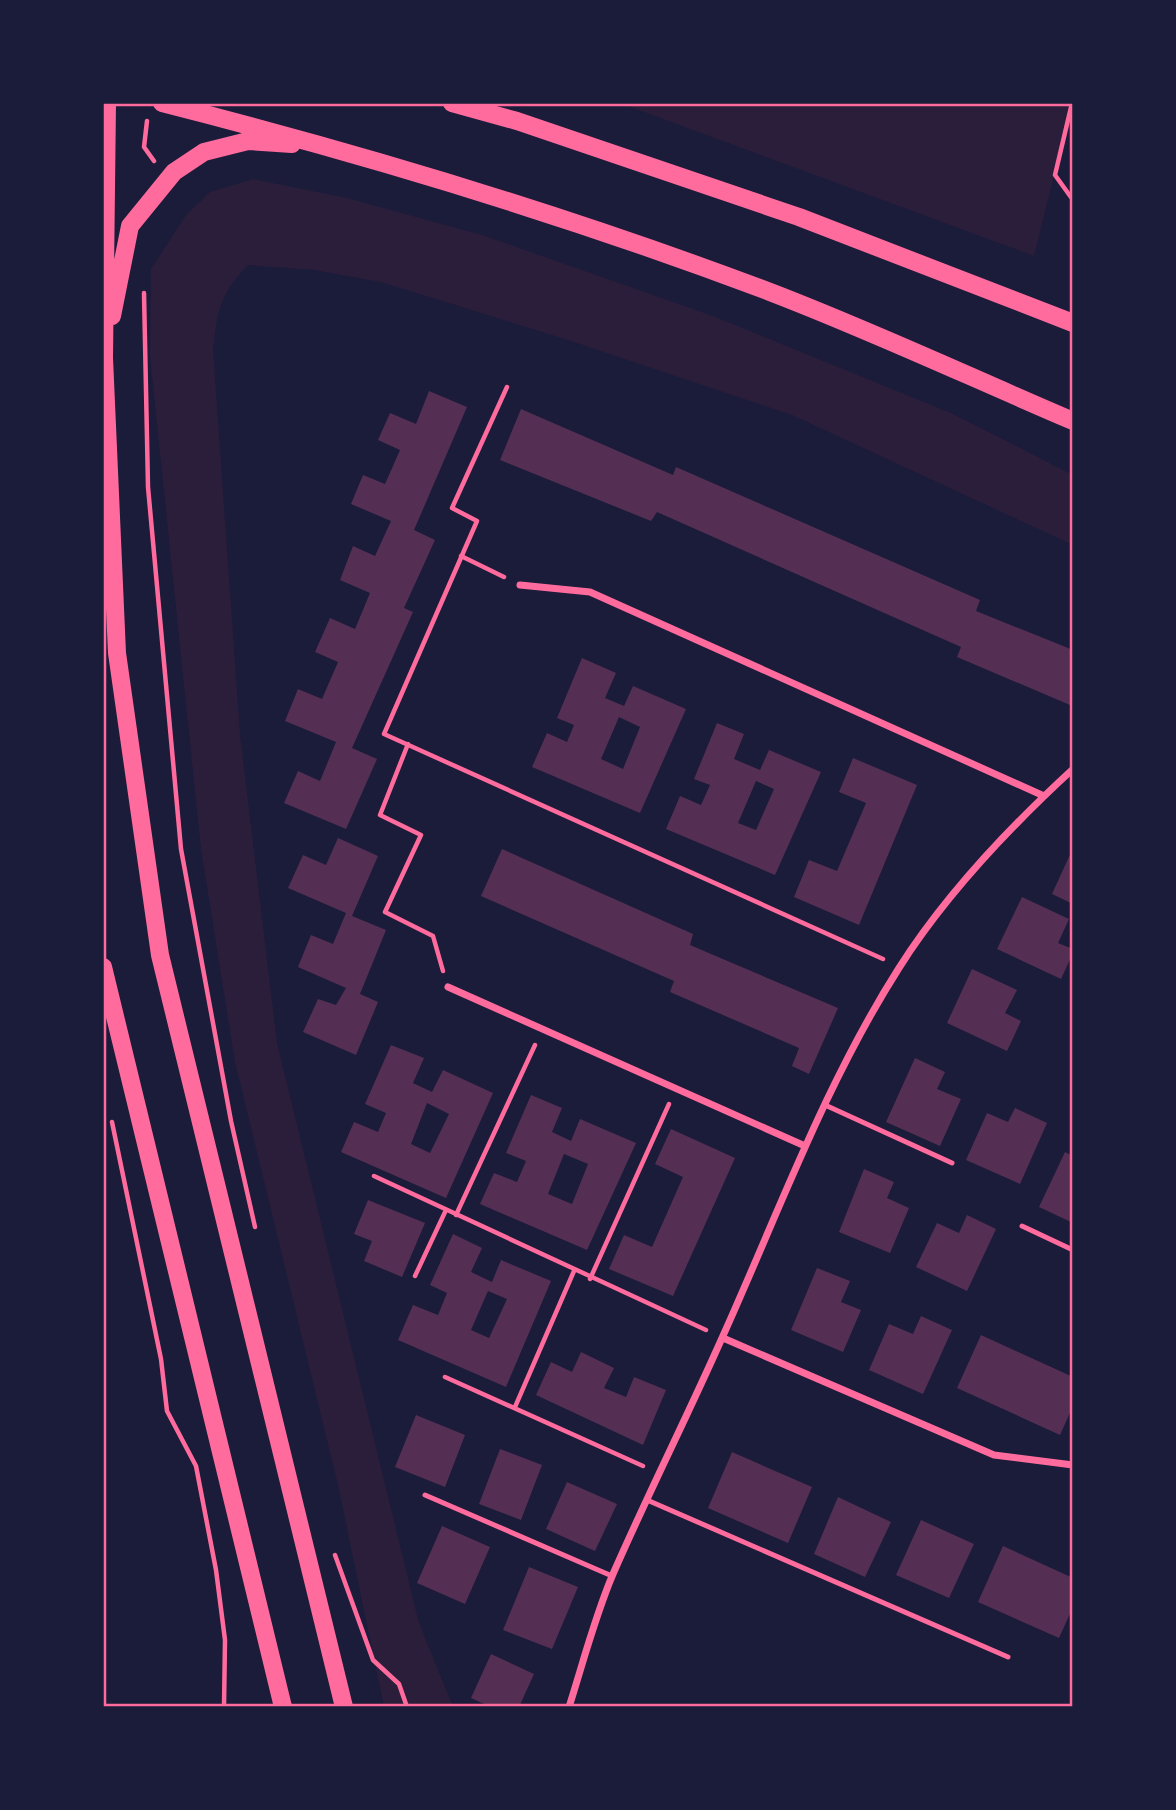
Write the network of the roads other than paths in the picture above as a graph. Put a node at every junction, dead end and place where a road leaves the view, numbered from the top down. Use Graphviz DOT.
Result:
graph roads {
  1 [pos="107,103"];
  2 [pos="452,103"];
  3 [pos="466,106"];
  4 [pos="155,109"];
  5 [pos="334,146"];
  6 [pos="1073,323"];
  7 [pos="104,358"];
  8 [pos="1073,421"];
  9 [pos="520,585"];
  10 [pos="1073,769"];
  11 [pos="1044,796"];
  12 [pos="103,967"];
  13 [pos="447,987"];
  14 [pos="825,1105"];
  15 [pos="805,1146"];
  16 [pos="952,1163"];
  17 [pos="1021,1226"];
  18 [pos="1073,1250"];
  19 [pos="723,1338"];
  20 [pos="1073,1465"];
  21 [pos="425,1494"];
  22 [pos="647,1500"];
  23 [pos="612,1576"];
  24 [pos="1008,1657"];
  25 [pos="283,1707"];
  26 [pos="344,1707"];
  27 [pos="569,1707"];
  1 -- 7 [label="main road"];
  2 -- 3 [label="main road"];
  3 -- 6 [label="main road"];
  4 -- 5 [label="main road"];
  5 -- 7 [label="main road"];
  5 -- 8 [label="main road"];
  7 -- 26 [label="main road"];
  9 -- 11 [label="street"];
  10 -- 11 [label="street"];
  11 -- 14 [label="street"];
  12 -- 25 [label="main road"];
  13 -- 15 [label="street"];
  14 -- 15 [label="street"];
  14 -- 16 [label="lane"];
  15 -- 19 [label="street"];
  17 -- 18 [label="lane"];
  19 -- 20 [label="street"];
  19 -- 22 [label="street"];
  21 -- 23 [label="lane"];
  22 -- 23 [label="street"];
  22 -- 24 [label="lane"];
  23 -- 27 [label="street"];
}
